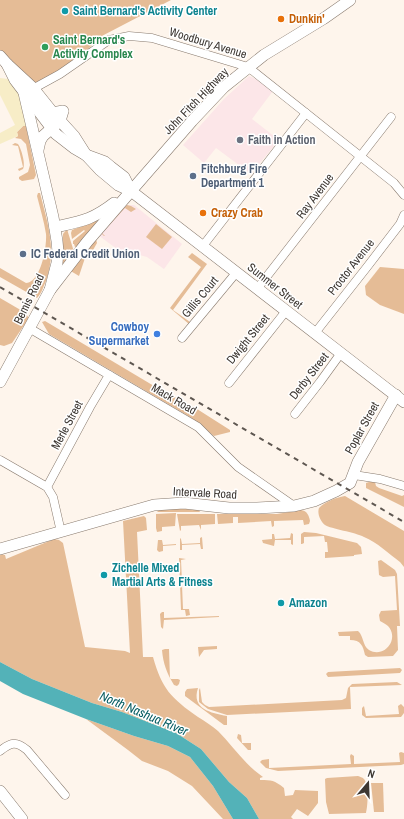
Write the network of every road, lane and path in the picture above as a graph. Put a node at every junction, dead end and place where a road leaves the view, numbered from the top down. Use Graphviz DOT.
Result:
graph roads {
  1 [pos="350,0"];
  2 [pos="4,60"];
  3 [pos="248,67"];
  4 [pos="29,91"];
  5 [pos="306,113"];
  6 [pos="391,117"];
  7 [pos="52,121"];
  8 [pos="37,145"];
  9 [pos="360,156"];
  10 [pos="131,191"];
  11 [pos="404,195"];
  12 [pos="404,215"];
  13 [pos="55,227"];
  14 [pos="202,247"];
  15 [pos="236,273"];
  16 [pos="257,289"];
  17 [pos="50,290"];
  18 [pos="286,311"];
  19 [pos="29,328"];
  20 [pos="315,333"];
  21 [pos="182,338"];
  22 [pos="341,352"];
  23 [pos="109,375"];
  24 [pos="0,382"];
  25 [pos="229,383"];
  26 [pos="400,398"];
  27 [pos="295,414"];
  28 [pos="0,460"];
  29 [pos="354,475"];
  30 [pos="47,486"];
  31 [pos="404,486"];
  32 [pos="294,506"];
  33 [pos="61,532"];
  34 [pos="0,549"];
  35 [pos="0,751"];
  36 [pos="0,791"];
  37 [pos="65,795"];
  38 [pos="22,819"];
  1 -- 3 [label="main road, John Fitch Highway"];
  2 -- 4 [label="main road"];
  3 -- 4 [label="street, Woodbury Avenue"];
  3 -- 5 [label="street, Woodbury Avenue"];
  3 -- 10 [label="main road, John Fitch Highway"];
  4 -- 7 [label="main road"];
  4 -- 8 [label="main road, Bemis Road"];
  5 -- 9 [label="street, Woodbury Avenue"];
  5 -- 14 [label="street"];
  6 -- 9 [label="street, Ray Avenue"];
  7 -- 8 [label="main road"];
  7 -- 10 [label="main road, Summer Street"];
  8 -- 13 [label="main road, Bemis Road"];
  9 -- 11 [label="street, Woodbury Avenue"];
  9 -- 16 [label="street, Ray Avenue"];
  10 -- 13 [label="main road, John Fitch Highway"];
  10 -- 14 [label="main road, Summer Street"];
  10 -- 17 [label="main road, John Fitch Highway"];
  12 -- 20 [label="street, Proctor Avenue"];
  13 -- 17 [label="main road, Bemis Road"];
  14 -- 15 [label="main road, Summer Street"];
  15 -- 16 [label="main road, Summer Street"];
  15 -- 21 [label="street, Gillis Court"];
  16 -- 18 [label="main road, Summer Street"];
  17 -- 19 [label="main road, Bemis Road"];
  18 -- 20 [label="main road, Summer Street"];
  18 -- 25 [label="street, Dwight Street"];
  19 -- 23 [label="street, Mack Road"];
  19 -- 24 [label="main road, Bemis Road"];
  20 -- 22 [label="main road, Summer Street"];
  22 -- 26 [label="main road, Summer Street"];
  22 -- 27 [label="street, Derby Street"];
  23 -- 30 [label="street, Merle Street"];
  23 -- 32 [label="street, Mack Road"];
  26 -- 29 [label="main road, Poplar Street"];
  28 -- 30 [label="street"];
  29 -- 31 [label="street"];
  29 -- 32 [label="main road, Intervale Road"];
  30 -- 33 [label="street"];
  32 -- 33 [label="main road, Intervale Road"];
  33 -- 34 [label="main road, Intervale Road"];
  35 -- 37 [label="street"];
  36 -- 38 [label="main road"];
}
